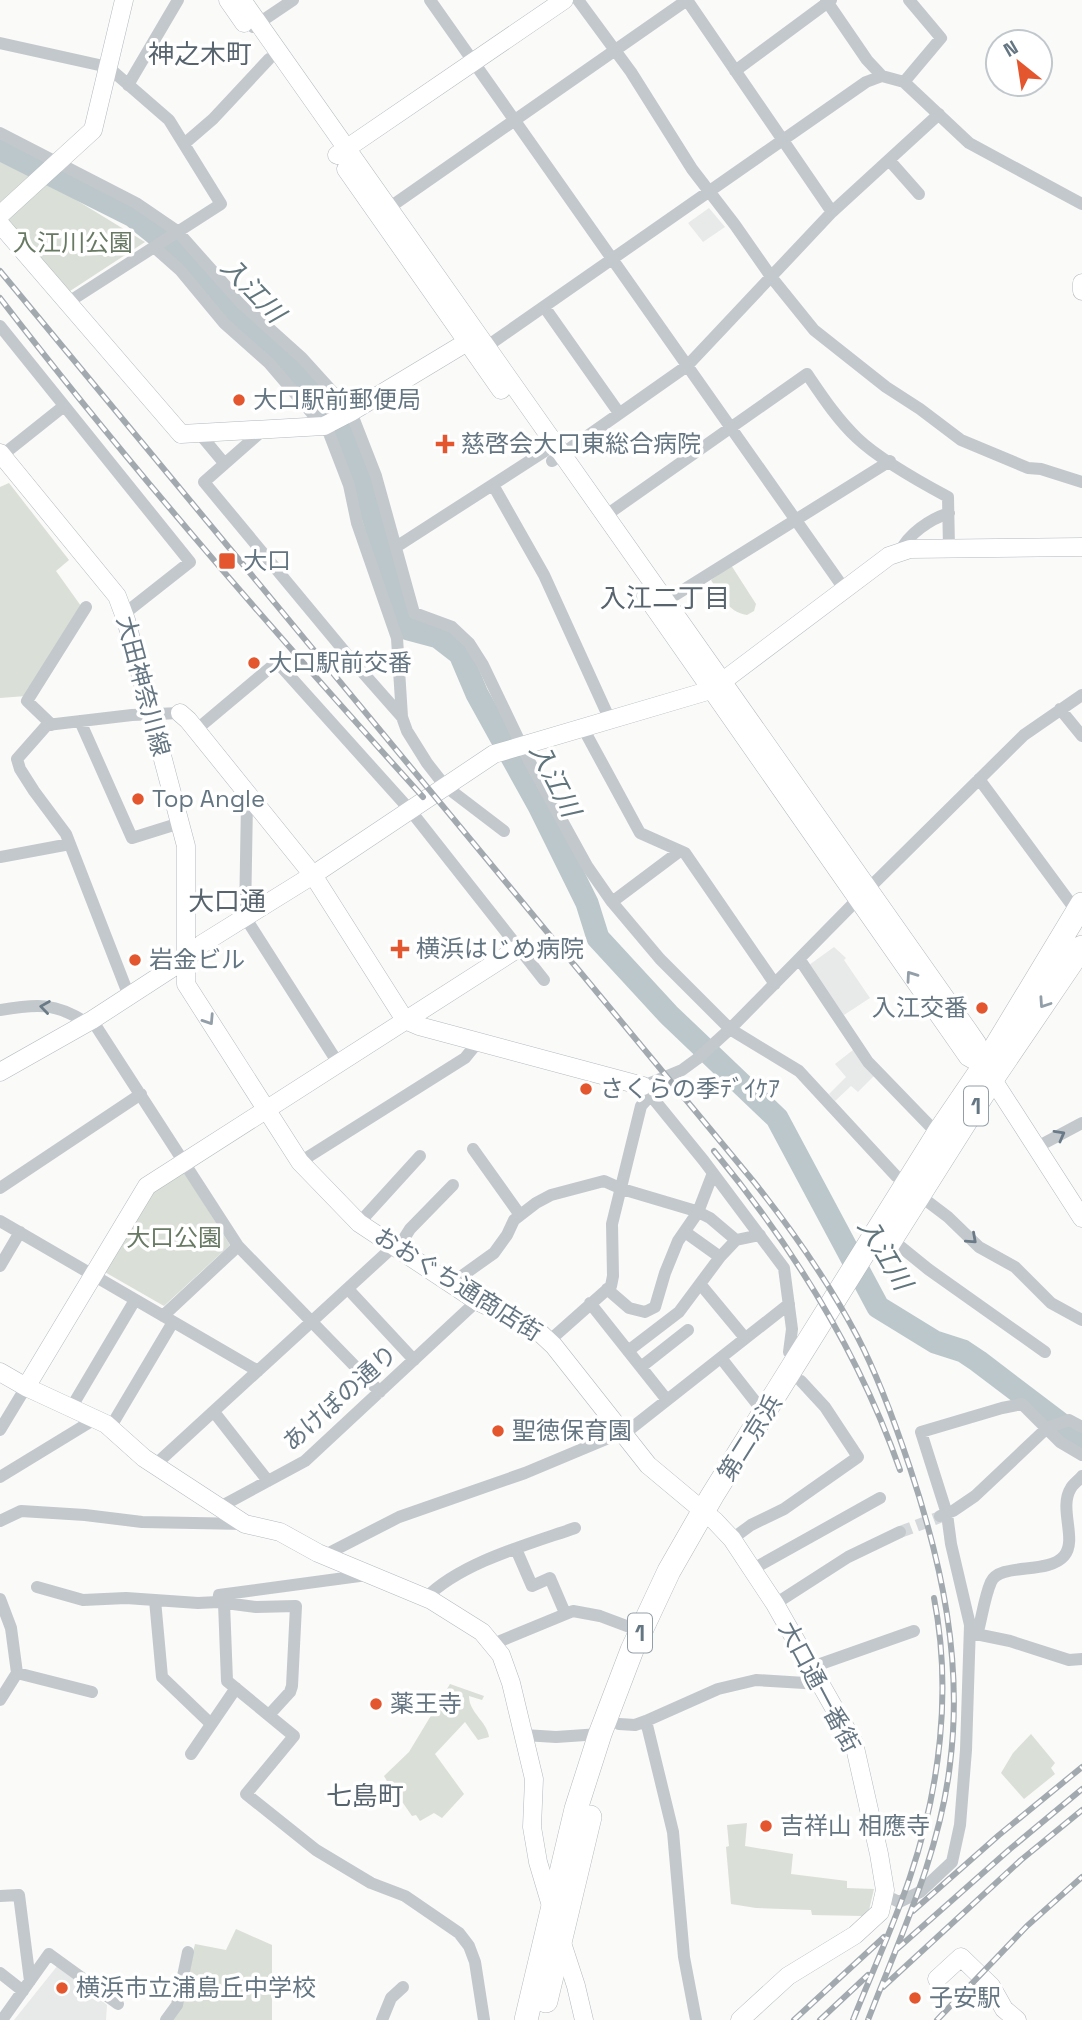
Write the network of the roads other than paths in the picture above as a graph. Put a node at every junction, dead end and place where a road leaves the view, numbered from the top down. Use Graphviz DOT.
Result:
graph roads {
  1 [pos="124,0"];
  2 [pos="178,0"];
  3 [pos="228,0"];
  4 [pos="242,0"];
  5 [pos="293,0"];
  6 [pos="430,0"];
  7 [pos="564,0"];
  8 [pos="578,0"];
  9 [pos="687,0"];
  10 [pos="909,0"];
  11 [pos="828,1"];
  12 [pos="254,27"];
  13 [pos="0,43"];
  14 [pos="615,50"];
  15 [pos="269,59"];
  16 [pos="473,62"];
  17 [pos="108,67"];
  18 [pos="735,71"];
  19 [pos="881,76"];
  20 [pos="904,82"];
  21 [pos="128,85"];
  22 [pos="939,114"];
  23 [pos="514,121"];
  24 [pos="0,133"];
  25 [pos="783,141"];
  26 [pos="184,144"];
  27 [pos="342,152"];
  28 [pos="889,160"];
  29 [pos="58,162"];
  30 [pos="709,193"];
  31 [pos="919,194"];
  32 [pos="1082,204"];
  33 [pos="383,212"];
  34 [pos="832,212"];
  35 [pos="0,215"];
  36 [pos="0,224"];
  37 [pos="175,233"];
  38 [pos="154,247"];
  39 [pos="613,260"];
  40 [pos="772,278"];
  41 [pos="1082,283"];
  42 [pos="1082,291"];
  43 [pos="67,303"];
  44 [pos="545,308"];
  45 [pos="0,326"];
  46 [pos="467,342"];
  47 [pos="486,347"];
  48 [pos="687,366"];
  49 [pos="64,406"];
  50 [pos="348,413"];
  51 [pos="619,413"];
  52 [pos="324,426"];
  53 [pos="731,428"];
  54 [pos="262,431"];
  55 [pos="199,433"];
  56 [pos="1,455"];
  57 [pos="553,456"];
  58 [pos="890,461"];
  59 [pos="224,463"];
  60 [pos="1082,482"];
  61 [pos="493,485"];
  62 [pos="949,513"];
  63 [pos="605,516"];
  64 [pos="796,520"];
  65 [pos="396,547"];
  66 [pos="1082,547"];
  67 [pos="949,548"];
  68 [pos="900,552"];
  69 [pos="845,590"];
  70 [pos="664,602"];
  71 [pos="86,607"];
  72 [pos="124,614"];
  73 [pos="717,686"];
  74 [pos="1082,695"];
  75 [pos="1060,709"];
  76 [pos="180,713"];
  77 [pos="151,715"];
  78 [pos="402,717"];
  79 [pos="610,720"];
  80 [pos="80,721"];
  81 [pos="52,725"];
  82 [pos="583,728"];
  83 [pos="196,730"];
  84 [pos="1082,736"];
  85 [pos="511,749"];
  86 [pos="979,779"];
  87 [pos="445,786"];
  88 [pos="250,797"];
  89 [pos="410,810"];
  90 [pos="180,822"];
  91 [pos="504,831"];
  92 [pos="71,844"];
  93 [pos="680,851"];
  94 [pos="0,857"];
  95 [pos="313,875"];
  96 [pos="863,893"];
  97 [pos="612,901"];
  98 [pos="1079,908"];
  99 [pos="245,917"];
  100 [pos="1082,947"];
  101 [pos="517,948"];
  102 [pos="186,958"];
  103 [pos="800,960"];
  104 [pos="544,979"];
  105 [pos="775,984"];
  106 [pos="129,996"];
  107 [pos="0,1010"];
  108 [pos="405,1020"];
  109 [pos="89,1022"];
  110 [pos="730,1029"];
  111 [pos="478,1042"];
  112 [pos="338,1063"];
  113 [pos="0,1072"];
  114 [pos="989,1072"];
  115 [pos="647,1090"];
  116 [pos="141,1094"];
  117 [pos="266,1109"];
  118 [pos="1082,1123"];
  119 [pos="939,1132"];
  120 [pos="1037,1147"];
  121 [pos="473,1149"];
  122 [pos="421,1156"];
  123 [pos="184,1162"];
  124 [pos="300,1162"];
  125 [pos="713,1173"];
  126 [pos="453,1185"];
  127 [pos="0,1188"];
  128 [pos="622,1189"];
  129 [pos="913,1190"];
  130 [pos="698,1212"];
  131 [pos="520,1215"];
  132 [pos="1082,1218"];
  133 [pos="0,1221"];
  134 [pos="359,1223"];
  135 [pos="685,1232"];
  136 [pos="20,1233"];
  137 [pos="760,1235"];
  138 [pos="891,1239"];
  139 [pos="736,1240"];
  140 [pos="238,1245"];
  141 [pos="396,1247"];
  142 [pos="720,1257"];
  143 [pos="869,1259"];
  144 [pos="0,1266"];
  145 [pos="93,1275"];
  146 [pos="452,1283"];
  147 [pos="701,1285"];
  148 [pos="348,1289"];
  149 [pos="607,1289"];
  150 [pos="135,1300"];
  151 [pos="477,1301"];
  152 [pos="590,1303"];
  153 [pos="789,1304"];
  154 [pos="168,1319"];
  155 [pos="1082,1320"];
  156 [pos="312,1321"];
  157 [pos="688,1330"];
  158 [pos="745,1338"];
  159 [pos="549,1341"];
  160 [pos="628,1351"];
  161 [pos="1045,1352"];
  162 [pos="721,1357"];
  163 [pos="414,1360"];
  164 [pos="641,1367"];
  165 [pos="800,1370"];
  166 [pos="258,1371"];
  167 [pos="0,1372"];
  168 [pos="26,1387"];
  169 [pos="380,1392"];
  170 [pos="667,1400"];
  171 [pos="71,1408"];
  172 [pos="214,1412"];
  173 [pos="765,1414"];
  174 [pos="102,1424"];
  175 [pos="1082,1427"];
  176 [pos="1047,1428"];
  177 [pos="0,1430"];
  178 [pos="623,1433"];
  179 [pos="1082,1455"];
  180 [pos="155,1465"];
  181 [pos="1082,1476"];
  182 [pos="0,1477"];
  183 [pos="268,1481"];
  184 [pos="880,1498"];
  185 [pos="218,1508"];
  186 [pos="944,1515"];
  187 [pos="709,1516"];
  188 [pos="0,1521"];
  189 [pos="245,1524"];
  190 [pos="575,1528"];
  191 [pos="900,1532"];
  192 [pos="732,1539"];
  193 [pos="516,1549"];
  194 [pos="325,1555"];
  195 [pos="753,1569"];
  196 [pos="368,1575"];
  197 [pos="37,1587"];
  198 [pos="426,1598"];
  199 [pos="0,1599"];
  200 [pos="155,1600"];
  201 [pos="221,1602"];
  202 [pos="775,1604"];
  203 [pos="565,1613"];
  204 [pos="640,1631"];
  205 [pos="914,1631"];
  206 [pos="974,1634"];
  207 [pos="493,1644"];
  208 [pos="1082,1659"];
  209 [pos="812,1667"];
  210 [pos="17,1673"];
  211 [pos="821,1684"];
  212 [pos="236,1688"];
  213 [pos="92,1692"];
  214 [pos="0,1700"];
  215 [pos="269,1715"];
  216 [pos="646,1721"];
  217 [pos="211,1724"];
  218 [pos="609,1729"];
  219 [pos="524,1735"];
  220 [pos="191,1754"];
  221 [pos="0,1896"];
  222 [pos="892,1899"];
  223 [pos="552,1909"];
  224 [pos="561,1942"];
  225 [pos="188,1952"];
  226 [pos="0,1973"];
  227 [pos="937,1979"];
  228 [pos="27,1986"];
  229 [pos="403,1987"];
  230 [pos="118,2004"];
  231 [pos="1006,2016"];
  232 [pos="2,2020"];
  233 [pos="166,2020"];
  234 [pos="382,2020"];
  235 [pos="484,2020"];
  236 [pos="526,2020"];
  237 [pos="541,2020"];
  238 [pos="584,2020"];
  239 [pos="696,2020"];
  240 [pos="740,2020"];
  1 -- 17 [label="street"];
  2 -- 21 [label="street"];
  3 -- 12 [label="street"];
  4 -- 12 [label="street"];
  5 -- 12 [label="street"];
  6 -- 16 [label="street"];
  7 -- 16 [label="street"];
  8 -- 14 [label="street"];
  9 -- 14 [label="street"];
  9 -- 18 [label="street"];
  10 -- 20 [label="street"];
  11 -- 18 [label="street"];
  11 -- 19 [label="street"];
  12 -- 15 [label="street"];
  12 -- 27 [label="street"];
  13 -- 17 [label="street"];
  14 -- 23 [label="street"];
  14 -- 30 [label="street"];
  15 -- 26 [label="street"];
  15 -- 27 [label="street"];
  16 -- 23 [label="street"];
  16 -- 27 [label="street"];
  17 -- 21 [label="street"];
  17 -- 29 [label="street"];
  18 -- 25 [label="street"];
  19 -- 20 [label="street"];
  19 -- 25 [label="street"];
  20 -- 22 [label="street"];
  21 -- 26 [label="street"];
  22 -- 28 [label="street"];
  22 -- 32 [label="street"];
  23 -- 33 [label="street"];
  23 -- 39 [label="street"];
  24 -- 29 [label="street"];
  25 -- 30 [label="street"];
  25 -- 34 [label="street"];
  26 -- 37 [label="street"];
  27 -- 33 [label="street"];
  28 -- 31 [label="street"];
  28 -- 34 [label="street"];
  29 -- 35 [label="street"];
  29 -- 37 [label="street"];
  30 -- 39 [label="street"];
  30 -- 40 [label="street"];
  33 -- 46 [label="street"];
  33 -- 47 [label="street"];
  34 -- 40 [label="street"];
  36 -- 43 [label="street"];
  37 -- 38 [label="street"];
  37 -- 50 [label="street"];
  38 -- 43 [label="street"];
  38 -- 52 [label="street"];
  39 -- 44 [label="street"];
  39 -- 48 [label="street"];
  40 -- 48 [label="street"];
  40 -- 60 [label="street"];
  41 -- 42 [label="street"];
  43 -- 55 [label="street"];
  44 -- 47 [label="street"];
  44 -- 51 [label="street"];
  45 -- 49 [label="street"];
  46 -- 47 [label="street"];
  46 -- 50 [label="street"];
  46 -- 57 [label="street"];
  47 -- 57 [label="street"];
  48 -- 51 [label="street"];
  48 -- 53 [label="street"];
  49 -- 56 [label="street"];
  49 -- 72 [label="street"];
  50 -- 52 [label="street"];
  50 -- 65 [label="street"];
  51 -- 57 [label="street"];
  52 -- 54 [label="street"];
  52 -- 78 [label="street"];
  53 -- 58 [label="street"];
  53 -- 63 [label="street"];
  53 -- 64 [label="street"];
  54 -- 55 [label="street"];
  54 -- 59 [label="street"];
  55 -- 59 [label="street"];
  56 -- 72 [label="street, 大田神奈川線"];
  57 -- 61 [label="street"];
  57 -- 63 [label="street"];
  57 -- 73 [label="street"];
  58 -- 62 [label="street"];
  58 -- 64 [label="street"];
  59 -- 78 [label="street"];
  61 -- 65 [label="street"];
  61 -- 79 [label="street"];
  62 -- 67 [label="street"];
  62 -- 68 [label="street"];
  63 -- 70 [label="street"];
  64 -- 69 [label="street"];
  64 -- 70 [label="street"];
  65 -- 85 [label="street"];
  66 -- 67 [label="street"];
  67 -- 68 [label="street"];
  68 -- 69 [label="street"];
  69 -- 73 [label="street"];
  70 -- 73 [label="street"];
  71 -- 81 [label="street"];
  72 -- 77 [label="street, 大田神奈川線"];
  73 -- 79 [label="street"];
  73 -- 96 [label="street"];
  74 -- 75 [label="street"];
  75 -- 84 [label="street"];
  75 -- 86 [label="street"];
  76 -- 77 [label="street"];
  76 -- 83 [label="street"];
  77 -- 80 [label="street"];
  77 -- 90 [label="street, 大田神奈川線"];
  78 -- 87 [label="street"];
  79 -- 82 [label="street"];
  80 -- 81 [label="street"];
  80 -- 90 [label="street"];
  81 -- 92 [label="street"];
  82 -- 85 [label="street"];
  82 -- 93 [label="street"];
  83 -- 88 [label="street"];
  83 -- 89 [label="street"];
  85 -- 87 [label="street"];
  85 -- 97 [label="street"];
  86 -- 96 [label="street"];
  86 -- 98 [label="street"];
  87 -- 89 [label="street"];
  87 -- 91 [label="street"];
  88 -- 95 [label="street"];
  88 -- 99 [label="street"];
  89 -- 95 [label="street"];
  89 -- 101 [label="street"];
  90 -- 102 [label="street, 大田神奈川線"];
  92 -- 94 [label="street"];
  92 -- 106 [label="street"];
  93 -- 97 [label="street"];
  93 -- 105 [label="street"];
  95 -- 99 [label="street"];
  95 -- 108 [label="street"];
  96 -- 103 [label="street"];
  96 -- 114 [label="street"];
  97 -- 110 [label="street"];
  98 -- 114 [label="highway, 第二京浜 / 1"];
  99 -- 102 [label="street"];
  99 -- 112 [label="street"];
  100 -- 114 [label="highway, 第二京浜 / 1, one-way"];
  101 -- 104 [label="street"];
  101 -- 108 [label="street"];
  102 -- 106 [label="street"];
  102 -- 117 [label="street, おおぐち通商店街, one-way"];
  103 -- 105 [label="street"];
  103 -- 119 [label="street"];
  105 -- 110 [label="street"];
  106 -- 109 [label="street"];
  109 -- 107 [label="street, one-way"];
  108 -- 111 [label="street"];
  108 -- 112 [label="street"];
  109 -- 113 [label="street"];
  109 -- 116 [label="street"];
  110 -- 115 [label="street"];
  110 -- 129 [label="street"];
  111 -- 115 [label="street"];
  111 -- 124 [label="street"];
  112 -- 117 [label="street"];
  114 -- 119 [label="highway, 第二京浜 / 1"];
  114 -- 120 [label="street"];
  114 -- 129 [label="highway, 第二京浜 / 1"];
  115 -- 125 [label="street"];
  115 -- 128 [label="street"];
  116 -- 123 [label="street"];
  116 -- 127 [label="street"];
  117 -- 123 [label="street"];
  117 -- 124 [label="street, おおぐち通商店街"];
  120 -- 118 [label="street, one-way"];
  119 -- 129 [label="highway, 第二京浜 / 1"];
  120 -- 132 [label="street"];
  121 -- 131 [label="street"];
  122 -- 134 [label="street"];
  123 -- 140 [label="street"];
  123 -- 145 [label="street"];
  124 -- 134 [label="street, おおぐち通商店街"];
  125 -- 130 [label="street"];
  125 -- 137 [label="street"];
  126 -- 141 [label="street"];
  128 -- 130 [label="street"];
  128 -- 131 [label="street"];
  128 -- 149 [label="street"];
  129 -- 138 [label="highway, 第二京浜 / 1"];
  129 -- 143 [label="highway, 第二京浜 / 1"];
  129 -- 155 [label="street, one-way"];
  130 -- 135 [label="street"];
  130 -- 139 [label="street"];
  131 -- 146 [label="street"];
  133 -- 136 [label="street"];
  134 -- 141 [label="street, おおぐち通商店街"];
  135 -- 142 [label="street"];
  135 -- 149 [label="street"];
  136 -- 144 [label="street"];
  136 -- 145 [label="street"];
  137 -- 139 [label="street"];
  137 -- 153 [label="street"];
  138 -- 143 [label="highway, 第二京浜 / 1"];
  138 -- 161 [label="street"];
  139 -- 142 [label="street"];
  140 -- 154 [label="street"];
  140 -- 156 [label="street"];
  141 -- 146 [label="street, おおぐち通商店街"];
  141 -- 148 [label="street"];
  142 -- 147 [label="street"];
  143 -- 165 [label="highway, 第二京浜 / 1"];
  145 -- 150 [label="street"];
  145 -- 168 [label="street"];
  146 -- 151 [label="street, おおぐち通商店街"];
  147 -- 158 [label="street"];
  147 -- 160 [label="street"];
  148 -- 156 [label="street"];
  148 -- 163 [label="street"];
  149 -- 152 [label="street"];
  150 -- 154 [label="street"];
  150 -- 171 [label="street"];
  151 -- 159 [label="street, おおぐち通商店街"];
  151 -- 163 [label="street, あけぼの通り"];
  152 -- 159 [label="street"];
  152 -- 160 [label="street"];
  153 -- 158 [label="street"];
  153 -- 165 [label="street"];
  154 -- 166 [label="street"];
  154 -- 174 [label="street"];
  156 -- 166 [label="street"];
  156 -- 169 [label="street"];
  157 -- 164 [label="street"];
  158 -- 162 [label="street"];
  159 -- 178 [label="street, おおぐち通商店街"];
  160 -- 164 [label="street"];
  162 -- 170 [label="street"];
  162 -- 173 [label="street"];
  163 -- 169 [label="street, あけぼの通り"];
  164 -- 170 [label="street"];
  165 -- 173 [label="highway, 第二京浜 / 1"];
  165 -- 187 [label="highway, 第二京浜 / 1"];
  165 -- 192 [label="street"];
  166 -- 172 [label="street"];
  167 -- 168 [label="street"];
  168 -- 171 [label="street"];
  168 -- 177 [label="street"];
  169 -- 183 [label="street, あけぼの通り"];
  170 -- 178 [label="street"];
  171 -- 174 [label="street"];
  172 -- 180 [label="street"];
  172 -- 183 [label="street"];
  173 -- 187 [label="highway, 第二京浜 / 1"];
  174 -- 180 [label="street"];
  174 -- 182 [label="street"];
  175 -- 176 [label="street"];
  176 -- 179 [label="street"];
  176 -- 186 [label="street"];
  176 -- 186 [label="street"];
  178 -- 187 [label="street, おおぐち通商店街"];
  178 -- 194 [label="street"];
  180 -- 185 [label="street"];
  181 -- 206 [label="street"];
  183 -- 185 [label="street, あけぼの通り"];
  184 -- 195 [label="street"];
  185 -- 189 [label="street"];
  186 -- 206 [label="street"];
  187 -- 192 [label="street, 大口通一番街"];
  187 -- 204 [label="highway, 第二京浜 / 1"];
  187 -- 218 [label="highway, 第二京浜 / 1"];
  188 -- 189 [label="street"];
  189 -- 194 [label="street"];
  190 -- 193 [label="street"];
  191 -- 202 [label="street"];
  192 -- 195 [label="street, 大口通一番街"];
  193 -- 198 [label="street"];
  193 -- 203 [label="street"];
  194 -- 196 [label="street"];
  195 -- 202 [label="street, 大口通一番街"];
  196 -- 198 [label="street"];
  196 -- 201 [label="street"];
  197 -- 200 [label="street"];
  198 -- 207 [label="street"];
  199 -- 210 [label="street"];
  200 -- 201 [label="street"];
  200 -- 217 [label="street"];
  201 -- 212 [label="street"];
  201 -- 215 [label="street"];
  202 -- 209 [label="street, 大口通一番街"];
  203 -- 204 [label="street"];
  203 -- 207 [label="street"];
  204 -- 218 [label="highway, 第二京浜 / 1"];
  205 -- 209 [label="street"];
  206 -- 208 [label="street"];
  206 -- 222 [label="street"];
  207 -- 219 [label="street"];
  209 -- 211 [label="street, 大口通一番街"];
  210 -- 213 [label="street"];
  210 -- 214 [label="street"];
  211 -- 216 [label="street"];
  211 -- 240 [label="street, 大口通一番街"];
  212 -- 215 [label="street"];
  212 -- 217 [label="street"];
  215 -- 235 [label="street"];
  216 -- 218 [label="street"];
  216 -- 239 [label="street"];
  217 -- 220 [label="street"];
  218 -- 219 [label="street"];
  218 -- 223 [label="highway, 第二京浜 / 1"];
  218 -- 224 [label="highway, 第二京浜 / 1"];
  219 -- 223 [label="street"];
  221 -- 228 [label="street"];
  223 -- 224 [label="street"];
  223 -- 236 [label="highway, 第二京浜 / 1"];
  224 -- 237 [label="highway, 第二京浜 / 1"];
  224 -- 238 [label="street"];
  225 -- 233 [label="street"];
  226 -- 228 [label="street"];
  227 -- 231 [label="street"];
  228 -- 230 [label="street"];
  228 -- 232 [label="street"];
  229 -- 234 [label="street"];
}
